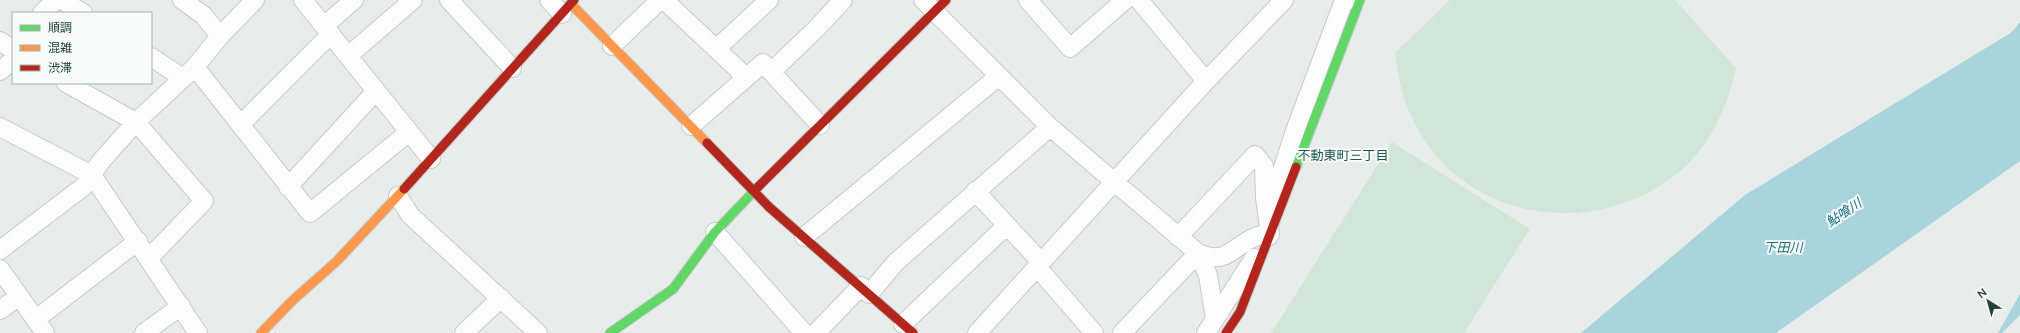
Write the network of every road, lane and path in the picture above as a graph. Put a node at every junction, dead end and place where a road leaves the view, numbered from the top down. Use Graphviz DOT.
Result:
graph roads {
  1 [pos="56,0"];
  2 [pos="62,0"];
  3 [pos="182,0"];
  4 [pos="255,0"];
  5 [pos="303,0"];
  6 [pos="354,0"];
  7 [pos="413,0"];
  8 [pos="449,0"];
  9 [pos="549,0"];
  10 [pos="660,0"];
  11 [pos="664,0"];
  12 [pos="769,0"];
  13 [pos="1125,0"];
  14 [pos="1139,0"];
  15 [pos="1348,0"];
  16 [pos="1360,0"];
  17 [pos="1279,2"];
  18 [pos="832,4"];
  19 [pos="935,4"];
  20 [pos="1039,4"];
  21 [pos="569,6"];
  22 [pos="43,12"];
  23 [pos="81,12"];
  24 [pos="327,30"];
  25 [pos="220,36"];
  26 [pos="612,46"];
  27 [pos="10,47"];
  28 [pos="716,49"];
  29 [pos="348,56"];
  30 [pos="152,57"];
  31 [pos="512,68"];
  32 [pos="0,71"];
  33 [pos="189,72"];
  34 [pos="771,72"];
  35 [pos="999,76"];
  36 [pos="746,77"];
  37 [pos="1206,81"];
  38 [pos="68,84"];
  39 [pos="376,91"];
  40 [pos="136,122"];
  41 [pos="241,124"];
  42 [pos="820,125"];
  43 [pos="691,126"];
  44 [pos="0,127"];
  45 [pos="1050,127"];
  46 [pos="409,132"];
  47 [pos="431,159"];
  48 [pos="92,175"];
  49 [pos="1113,182"];
  50 [pos="288,187"];
  51 [pos="754,191"];
  52 [pos="974,191"];
  53 [pos="398,196"];
  54 [pos="1006,226"];
  55 [pos="1268,226"];
  56 [pos="715,232"];
  57 [pos="804,237"];
  58 [pos="1178,237"];
  59 [pos="138,241"];
  60 [pos="0,250"];
  61 [pos="1198,253"];
  62 [pos="149,258"];
  63 [pos="1039,265"];
  64 [pos="0,270"];
  65 [pos="865,290"];
  66 [pos="18,297"];
  67 [pos="500,298"];
  68 [pos="181,306"];
  69 [pos="0,310"];
  70 [pos="41,326"];
  71 [pos="1210,326"];
  72 [pos="908,328"];
  73 [pos="144,333"];
  74 [pos="198,333"];
  75 [pos="261,333"];
  76 [pos="464,333"];
  77 [pos="538,333"];
  78 [pos="610,333"];
  79 [pos="804,333"];
  80 [pos="816,333"];
  81 [pos="977,333"];
  82 [pos="1094,333"];
  83 [pos="1122,333"];
  84 [pos="1226,333"];
  1 -- 22 [label="street"];
  2 -- 23 [label="street"];
  3 -- 25 [label="street"];
  4 -- 25 [label="street"];
  5 -- 24 [label="street"];
  6 -- 24 [label="street"];
  7 -- 29 [label="street"];
  8 -- 31 [label="street"];
  9 -- 21 [label="street"];
  10 -- 26 [label="street"];
  11 -- 28 [label="street"];
  12 -- 28 [label="street"];
  13 -- 20 [label="street"];
  14 -- 37 [label="street"];
  15 -- 55 [label="street"];
  16 -- 55 [label="street"];
  17 -- 37 [label="street"];
  18 -- 34 [label="street"];
  19 -- 35 [label="street"];
  19 -- 42 [label="street"];
  21 -- 26 [label="street"];
  21 -- 31 [label="street"];
  24 -- 29 [label="street"];
  24 -- 41 [label="street"];
  25 -- 33 [label="street"];
  26 -- 43 [label="street"];
  27 -- 32 [label="street"];
  28 -- 36 [label="street"];
  29 -- 39 [label="street"];
  30 -- 33 [label="street"];
  31 -- 47 [label="street"];
  33 -- 40 [label="street"];
  33 -- 41 [label="street"];
  34 -- 36 [label="street"];
  34 -- 42 [label="street"];
  35 -- 45 [label="street"];
  35 -- 57 [label="street"];
  36 -- 43 [label="street"];
  37 -- 49 [label="street"];
  38 -- 40 [label="street"];
  39 -- 46 [label="street"];
  39 -- 50 [label="street"];
  40 -- 48 [label="street"];
  40 -- 62 [label="street"];
  41 -- 50 [label="street"];
  42 -- 51 [label="street"];
  43 -- 51 [label="street"];
  44 -- 48 [label="street"];
  45 -- 49 [label="street"];
  45 -- 52 [label="street"];
  46 -- 47 [label="street"];
  46 -- 50 [label="street"];
  47 -- 53 [label="street"];
  48 -- 59 [label="street"];
  48 -- 60 [label="street"];
  49 -- 58 [label="street"];
  49 -- 63 [label="street"];
  51 -- 56 [label="street"];
  51 -- 57 [label="street"];
  52 -- 54 [label="street"];
  52 -- 65 [label="street"];
  53 -- 67 [label="street"];
  53 -- 75 [label="street"];
  54 -- 63 [label="street"];
  54 -- 72 [label="street"];
  55 -- 58 [label="street"];
  55 -- 61 [label="street"];
  55 -- 71 [label="street"];
  55 -- 84 [label="street"];
  56 -- 78 [label="street"];
  56 -- 79 [label="street"];
  57 -- 65 [label="street"];
  58 -- 61 [label="street"];
  59 -- 62 [label="street"];
  59 -- 70 [label="street"];
  61 -- 71 [label="street"];
  61 -- 83 [label="street"];
  62 -- 68 [label="street"];
  63 -- 81 [label="street"];
  63 -- 82 [label="street"];
  64 -- 66 [label="street"];
  65 -- 72 [label="street"];
  65 -- 80 [label="street"];
  66 -- 69 [label="street"];
  66 -- 70 [label="street"];
  67 -- 76 [label="street"];
  67 -- 77 [label="street"];
  68 -- 73 [label="street"];
  68 -- 74 [label="street"];
}
